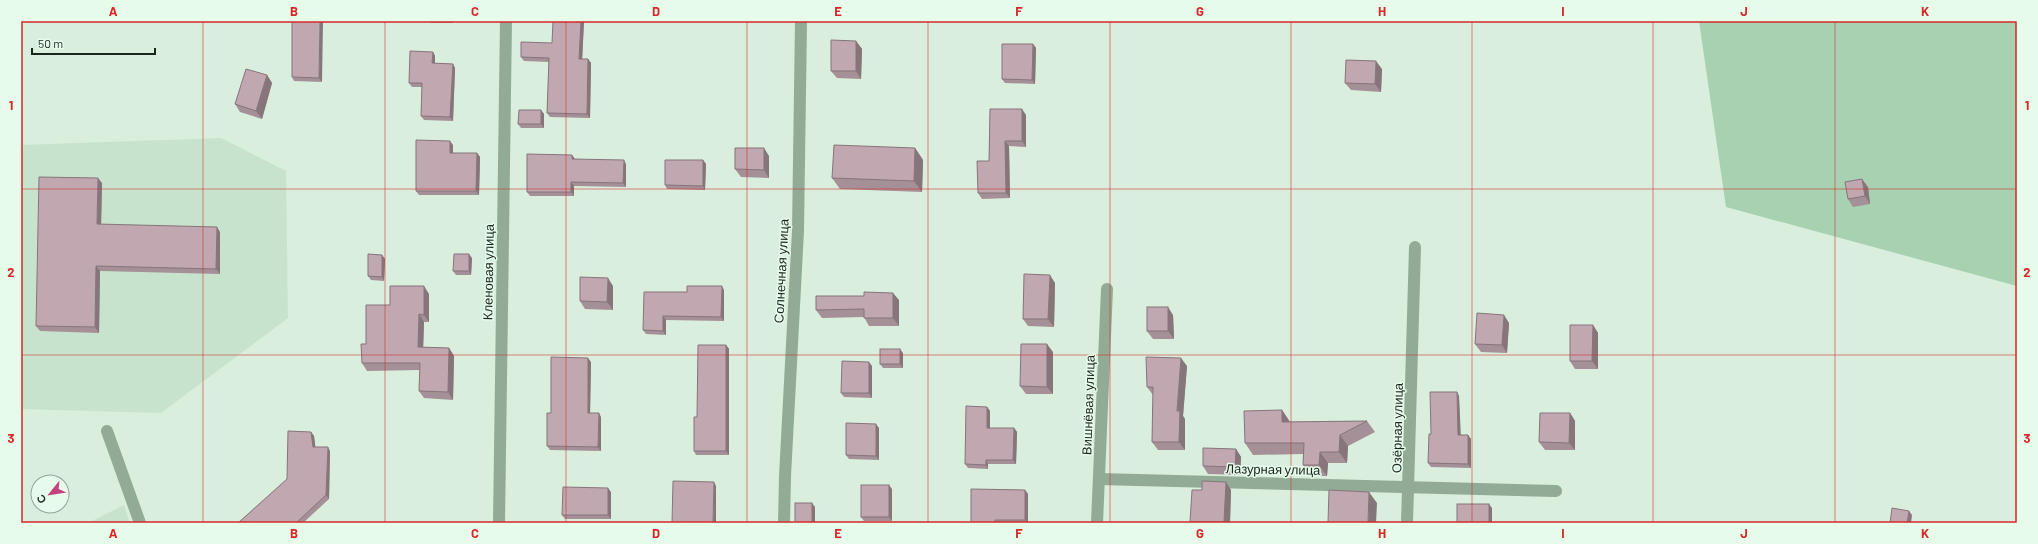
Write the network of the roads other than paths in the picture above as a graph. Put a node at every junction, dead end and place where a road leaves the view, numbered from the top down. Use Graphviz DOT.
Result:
graph roads {
  1 [pos="506,21"];
  2 [pos="801,21"];
  3 [pos="1415,247"];
  4 [pos="1107,289"];
  5 [pos="107,431"];
  6 [pos="1099,479"];
  7 [pos="1410,486"];
  8 [pos="1556,491"];
  9 [pos="140,523"];
  10 [pos="499,523"];
  11 [pos="784,523"];
  12 [pos="1097,523"];
  13 [pos="1407,523"];
  1 -- 10 [label="street, Кленовая улица"];
  2 -- 11 [label="street, Солнечная улица"];
  3 -- 7 [label="street, Озёрная улица"];
  4 -- 6 [label="street, Вишнёвая улица"];
  5 -- 9 [label="street"];
  6 -- 7 [label="street, Лазурная улица"];
  6 -- 12 [label="street, Вишнёвая улица"];
  7 -- 8 [label="street, Озёрная улица"];
  7 -- 13 [label="street"];
}
